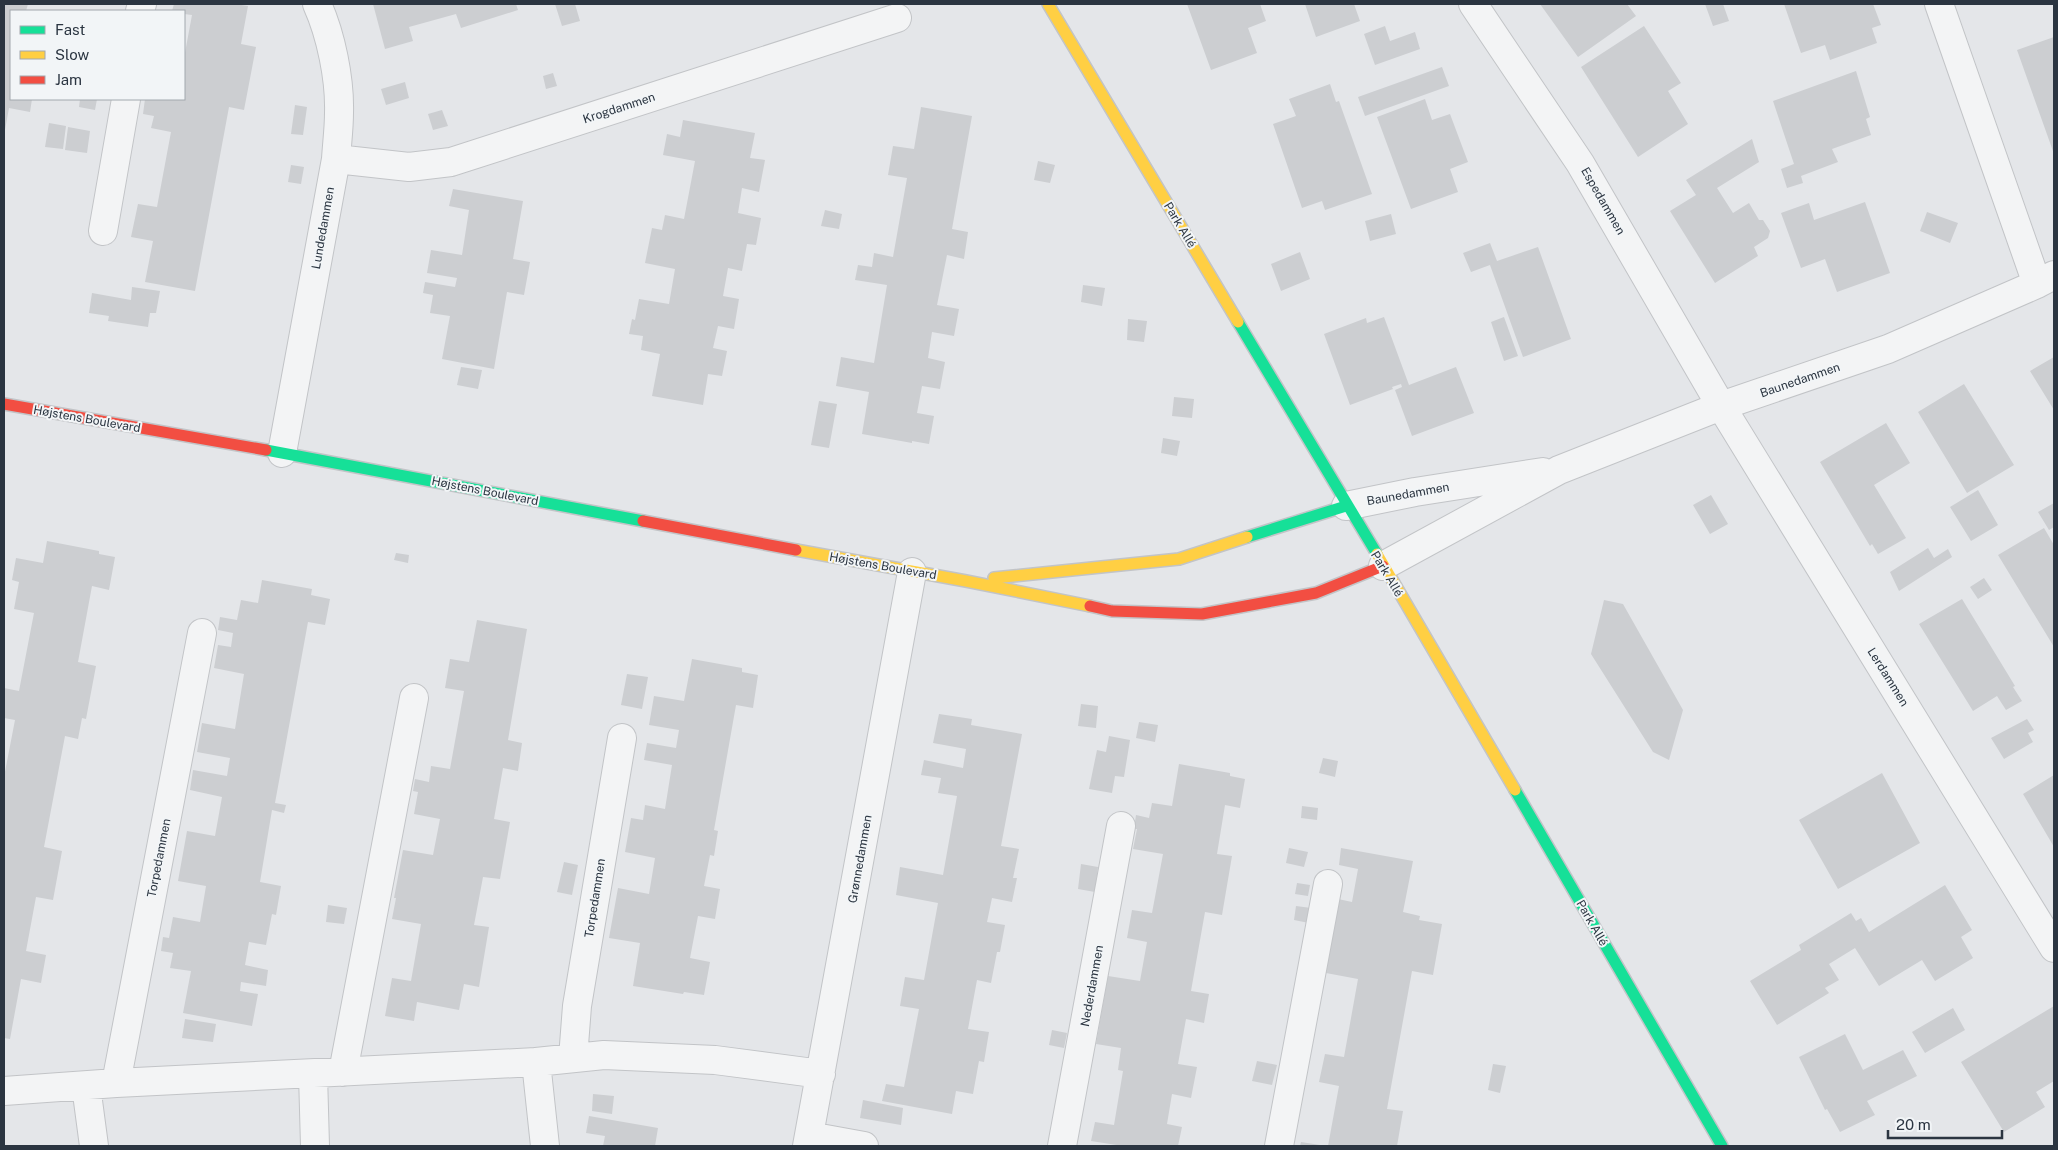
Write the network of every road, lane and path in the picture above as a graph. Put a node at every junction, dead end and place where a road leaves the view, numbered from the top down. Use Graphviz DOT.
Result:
graph roads {
  1 [pos="317,4"];
  2 [pos="1048,4"];
  3 [pos="1473,4"];
  4 [pos="1939,4"];
  5 [pos="897,18"];
  6 [pos="126,100"];
  7 [pos="336,159"];
  8 [pos="103,231"];
  9 [pos="2046,279"];
  10 [pos="4,404"];
  11 [pos="1721,406"];
  12 [pos="282,453"];
  13 [pos="1559,470"];
  14 [pos="1346,506"];
  15 [pos="1383,566"];
  16 [pos="912,572"];
  17 [pos="966,580"];
  18 [pos="202,633"];
  19 [pos="414,698"];
  20 [pos="622,738"];
  21 [pos="1121,826"];
  22 [pos="1328,884"];
  23 [pos="2054,948"];
  24 [pos="573,1058"];
  25 [pos="536,1062"];
  26 [pos="343,1072"];
  27 [pos="313,1074"];
  28 [pos="821,1074"];
  29 [pos="116,1083"];
  30 [pos="86,1086"];
  31 [pos="4,1091"];
  32 [pos="808,1141"];
  33 [pos="94,1146"];
  34 [pos="315,1146"];
  35 [pos="545,1146"];
  36 [pos="864,1146"];
  37 [pos="1062,1146"];
  38 [pos="1279,1146"];
  39 [pos="1722,1146"];
  1 -- 7 [label="street, Lundedammen"];
  2 -- 14 [label="street, Park Allé"];
  3 -- 11 [label="street, Espedammen"];
  4 -- 9 [label="street, Baunedammen"];
  5 -- 7 [label="street, Krogdammen"];
  6 -- 8 [label="street"];
  7 -- 12 [label="street, Lundedammen"];
  9 -- 11 [label="street, Baunedammen"];
  10 -- 12 [label="street, Højstens Boulevard"];
  11 -- 13 [label="street, Baunedammen"];
  11 -- 23 [label="street, Lerdammen"];
  12 -- 16 [label="street, Højstens Boulevard"];
  13 -- 14 [label="street, Baunedammen"];
  13 -- 15 [label="street, Baunedammen"];
  14 -- 15 [label="street, Park Allé"];
  14 -- 17 [label="street, Højstens Boulevard"];
  15 -- 17 [label="street, Højstens Boulevard"];
  15 -- 39 [label="street, Park Allé"];
  16 -- 17 [label="street, Højstens Boulevard"];
  16 -- 28 [label="street, Grønnedammen"];
  18 -- 29 [label="street, Torpedammen"];
  19 -- 26 [label="street"];
  20 -- 24 [label="street, Torpedammen"];
  21 -- 37 [label="street, Nederdammen"];
  22 -- 38 [label="street"];
  24 -- 25 [label="street"];
  24 -- 28 [label="street"];
  25 -- 26 [label="street"];
  25 -- 35 [label="street"];
  26 -- 27 [label="street"];
  27 -- 29 [label="street"];
  27 -- 34 [label="street"];
  28 -- 32 [label="street, Grønnedammen"];
  29 -- 30 [label="street"];
  30 -- 31 [label="street"];
  30 -- 33 [label="street"];
  32 -- 36 [label="street"];
}
